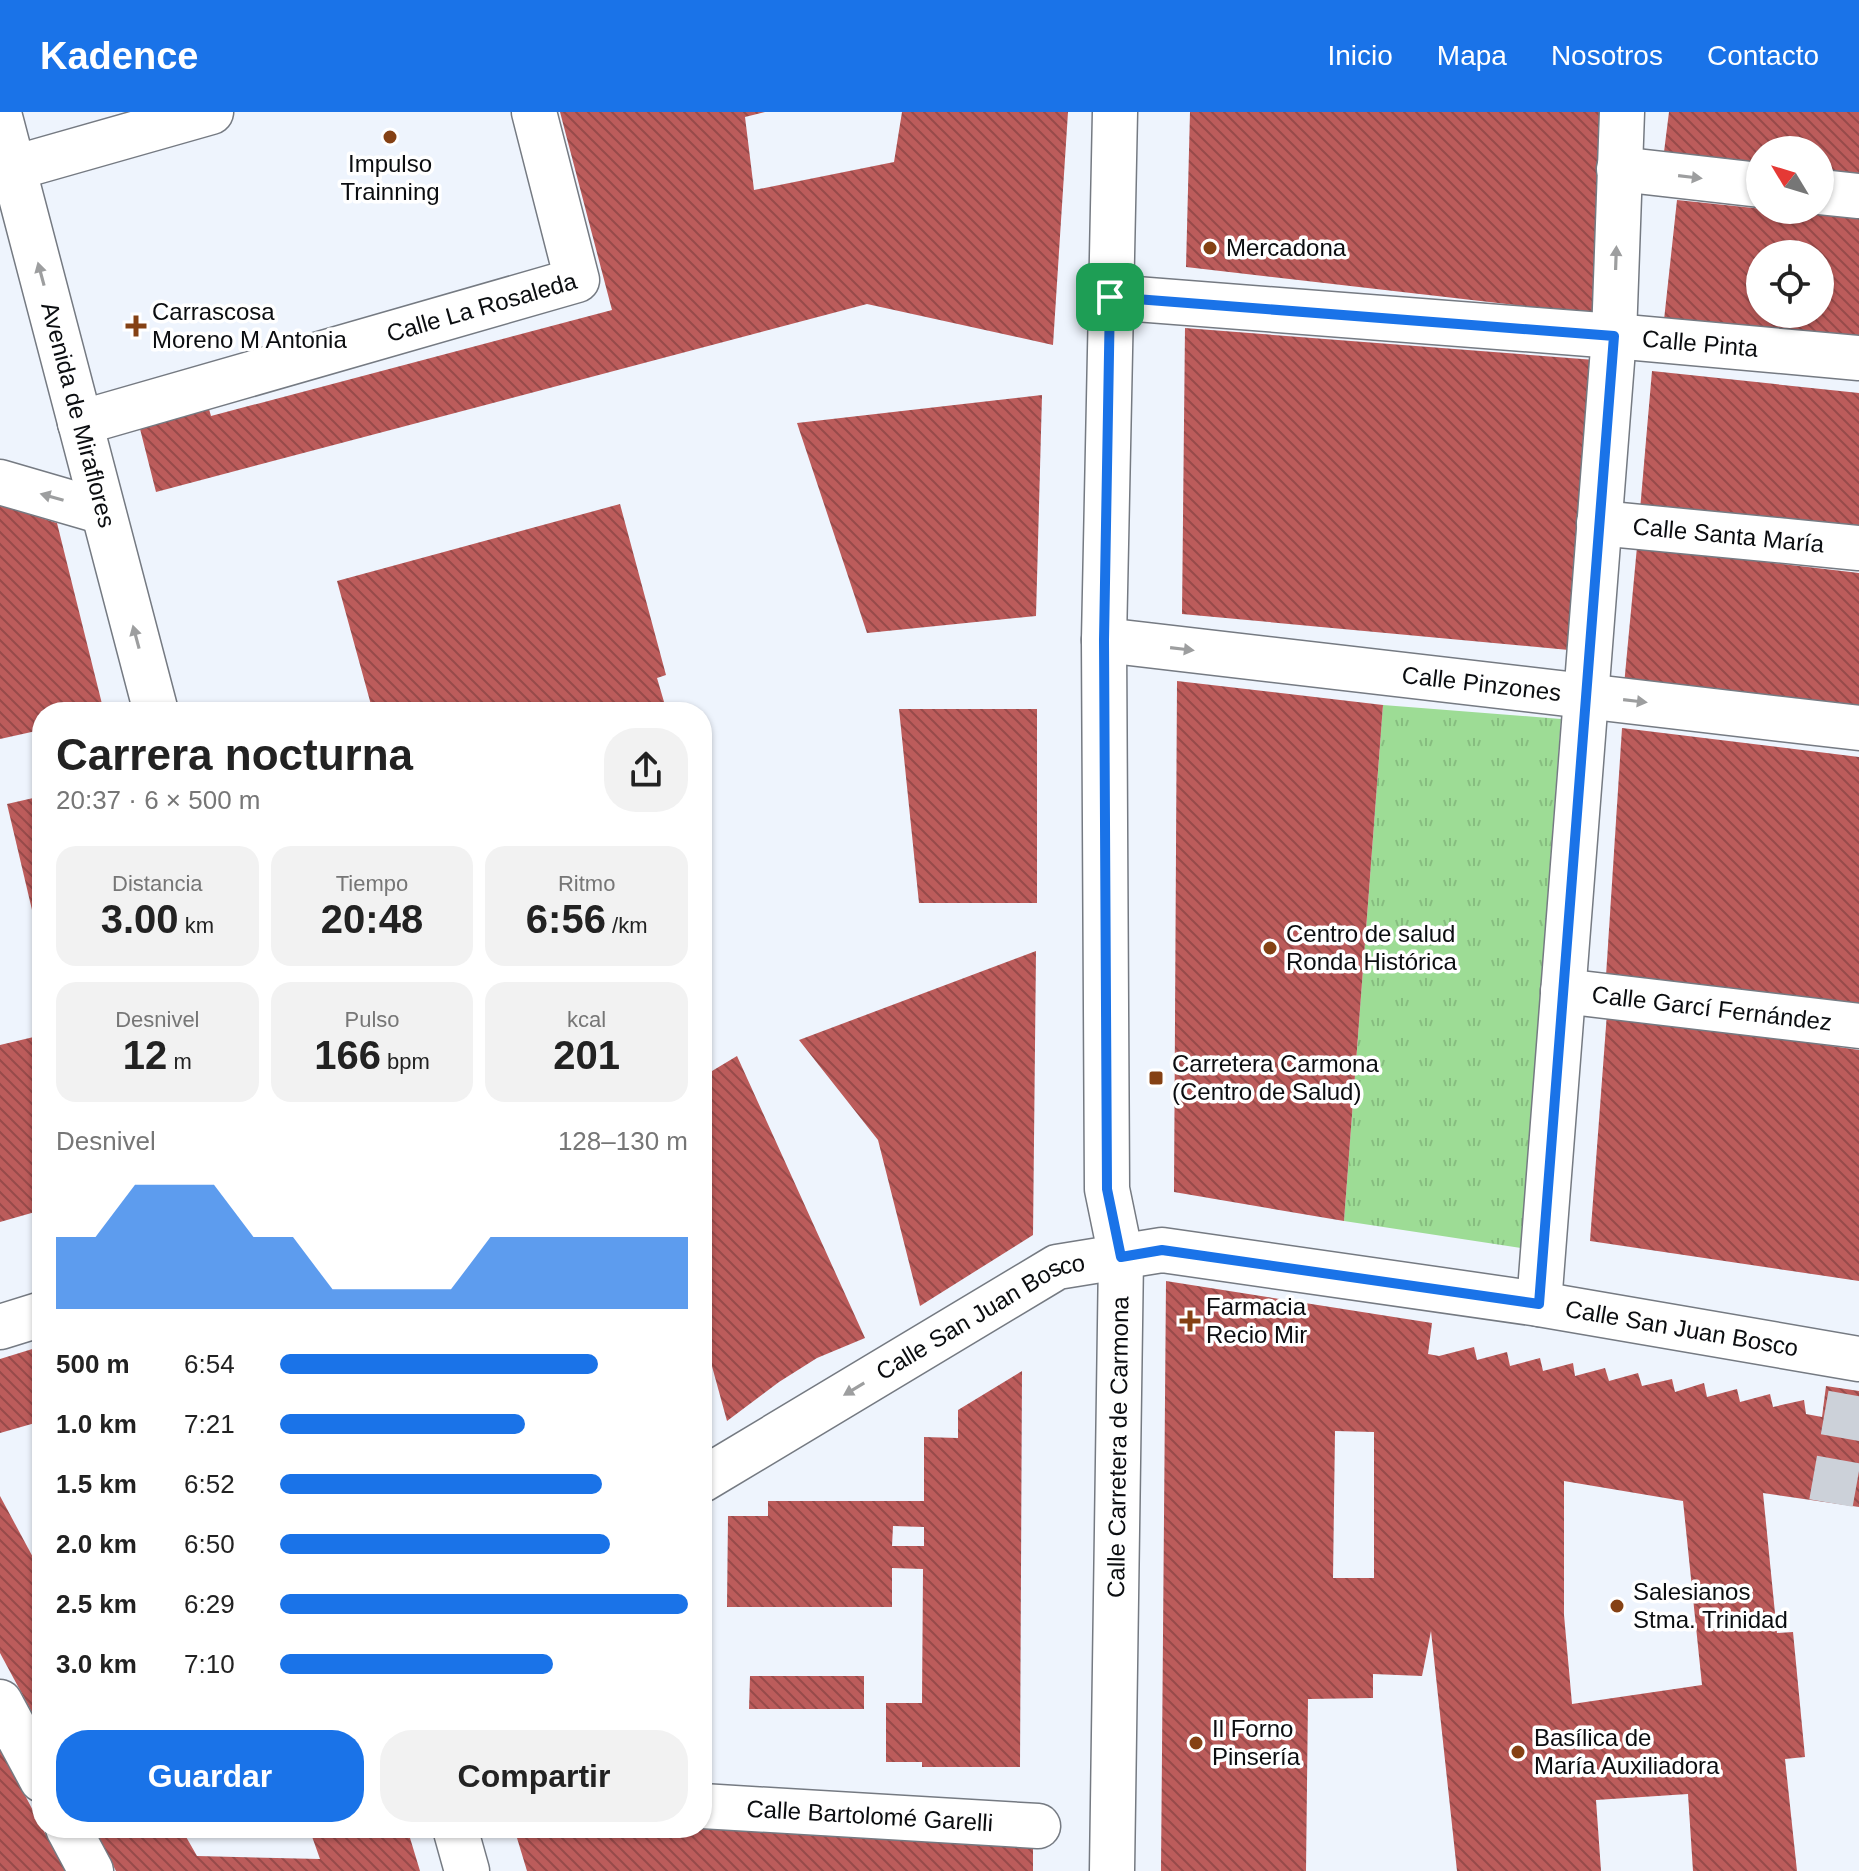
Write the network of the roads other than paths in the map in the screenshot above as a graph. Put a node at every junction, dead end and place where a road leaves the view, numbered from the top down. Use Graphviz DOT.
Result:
graph roads {
  1 [pos="211,112"];
  2 [pos="534,112"];
  3 [pos="1115,112"];
  4 [pos="1622,112"];
  5 [pos="1,123"];
  6 [pos="14,168"];
  7 [pos="1619,169"];
  8 [pos="1746,183"];
  9 [pos="1834,193"];
  10 [pos="1859,196"];
  11 [pos="1110,297"];
  12 [pos="1614,336"];
  13 [pos="1859,358"];
  14 [pos="80,423"];
  15 [pos="0,482"];
  16 [pos="103,512"];
  17 [pos="1599,523"];
  18 [pos="1859,548"];
  19 [pos="1104,640"];
  20 [pos="1586,695"];
  21 [pos="153,702"];
  22 [pos="1859,728"];
  23 [pos="1563,991"];
  24 [pos="1859,1026"];
  25 [pos="1121,1257"];
  26 [pos="1539,1304"];
  27 [pos="32,1317"];
  28 [pos="0,1327"];
  29 [pos="1855,1369"];
  30 [pos="712,1474"];
  31 [pos="0,1702"];
  32 [pos="32,1761"];
  33 [pos="712,1807"];
  34 [pos="1038,1826"];
  35 [pos="73,1838"];
  36 [pos="458,1838"];
  37 [pos="91,1871"];
  38 [pos="467,1871"];
  39 [pos="1112,1871"];
  1 -- 6 [label="street"];
  2 -- 14 [label="street, Calle La Rosaleda"];
  3 -- 11 [label="street, Calle Carretera de Carmona"];
  4 -- 7 [label="street"];
  5 -- 6 [label="street, Avenida de Miraflores"];
  14 -- 6 [label="street, Avenida de Miraflores, one-way"];
  7 -- 8 [label="street, one-way"];
  12 -- 7 [label="street, one-way"];
  9 -- 10 [label="street"];
  11 -- 12 [label="street, Calle Pinta"];
  11 -- 19 [label="street, Calle Carretera de Carmona"];
  12 -- 13 [label="street, Calle Pinta"];
  12 -- 17 [label="street"];
  14 -- 16 [label="street, Avenida de Miraflores"];
  16 -- 15 [label="street, one-way"];
  21 -- 16 [label="street, Avenida de Miraflores, one-way"];
  17 -- 18 [label="street, Calle Santa María"];
  17 -- 20 [label="street"];
  19 -- 20 [label="street, Calle Pinzones, one-way"];
  19 -- 25 [label="street, Calle Carretera de Carmona"];
  20 -- 22 [label="street, Calle Pinzones, one-way"];
  20 -- 23 [label="street"];
  23 -- 24 [label="street, Calle Garcí Fernández"];
  23 -- 26 [label="street"];
  25 -- 26 [label="street, Calle San Juan Bosco"];
  25 -- 30 [label="street, Calle San Juan Bosco, one-way"];
  25 -- 39 [label="street, Calle Carretera de Carmona"];
  26 -- 29 [label="street, Calle San Juan Bosco"];
  27 -- 28 [label="street"];
  31 -- 32 [label="street"];
  33 -- 34 [label="street, Calle Bartolomé Garelli"];
  35 -- 37 [label="street"];
  36 -- 38 [label="street"];
}
